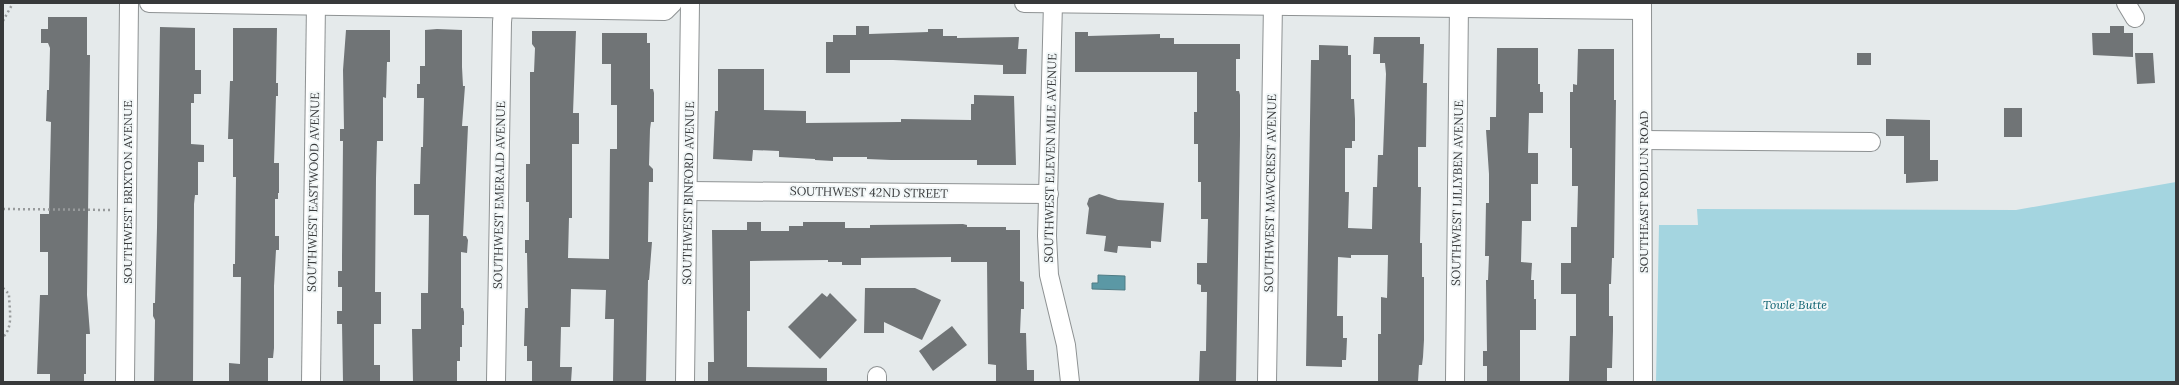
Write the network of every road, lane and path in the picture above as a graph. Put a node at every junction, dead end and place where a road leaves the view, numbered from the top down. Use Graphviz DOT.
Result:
graph roads {
  1 [pos="13,3"];
  2 [pos="129,3"];
  3 [pos="149,3"];
  4 [pos="673,3"];
  5 [pos="690,3"];
  6 [pos="1024,3"];
  7 [pos="1053,3"];
  8 [pos="316,5"];
  9 [pos="1273,5"];
  10 [pos="504,6"];
  11 [pos="1459,6"];
  12 [pos="1642,7"];
  13 [pos="3,21"];
  14 [pos="1643,140"];
  15 [pos="1871,142"];
  16 [pos="688,191"];
  17 [pos="1049,194"];
  18 [pos="3,209"];
  19 [pos="127,210"];
  20 [pos="3,288"];
  21 [pos="3,337"];
  22 [pos="125,382"];
  23 [pos="311,382"];
  24 [pos="496,382"];
  25 [pos="685,382"];
  26 [pos="1070,382"];
  27 [pos="1268,382"];
  28 [pos="1455,382"];
  29 [pos="1643,382"];
  1 -- 13 [label="path"];
  2 -- 19 [label="street, SOUTHWEST BRIXTON AVENUE"];
  3 -- 8 [label="street"];
  4 -- 10 [label="street"];
  5 -- 16 [label="street, SOUTHWEST BINFORD AVENUE"];
  6 -- 7 [label="street"];
  7 -- 9 [label="street"];
  7 -- 17 [label="street, SOUTHWEST ELEVEN MILE AVENUE"];
  8 -- 10 [label="street"];
  8 -- 23 [label="street, SOUTHWEST EASTWOOD AVENUE"];
  9 -- 11 [label="street"];
  9 -- 27 [label="street, SOUTHWEST MAWCREST AVENUE"];
  10 -- 24 [label="street, SOUTHWEST EMERALD AVENUE"];
  11 -- 12 [label="street"];
  11 -- 28 [label="street, SOUTHWEST LILLYBEN AVENUE"];
  12 -- 14 [label="street, SOUTHEAST RODLUN ROAD"];
  14 -- 15 [label="street"];
  14 -- 29 [label="street, SOUTHEAST RODLUN ROAD"];
  16 -- 17 [label="street, SOUTHWEST 42ND STREET"];
  16 -- 25 [label="street, SOUTHWEST BINFORD AVENUE"];
  17 -- 26 [label="street, SOUTHWEST ELEVEN MILE AVENUE"];
  18 -- 19 [label="path"];
  19 -- 22 [label="street, SOUTHWEST BRIXTON AVENUE"];
  20 -- 21 [label="path"];
}
